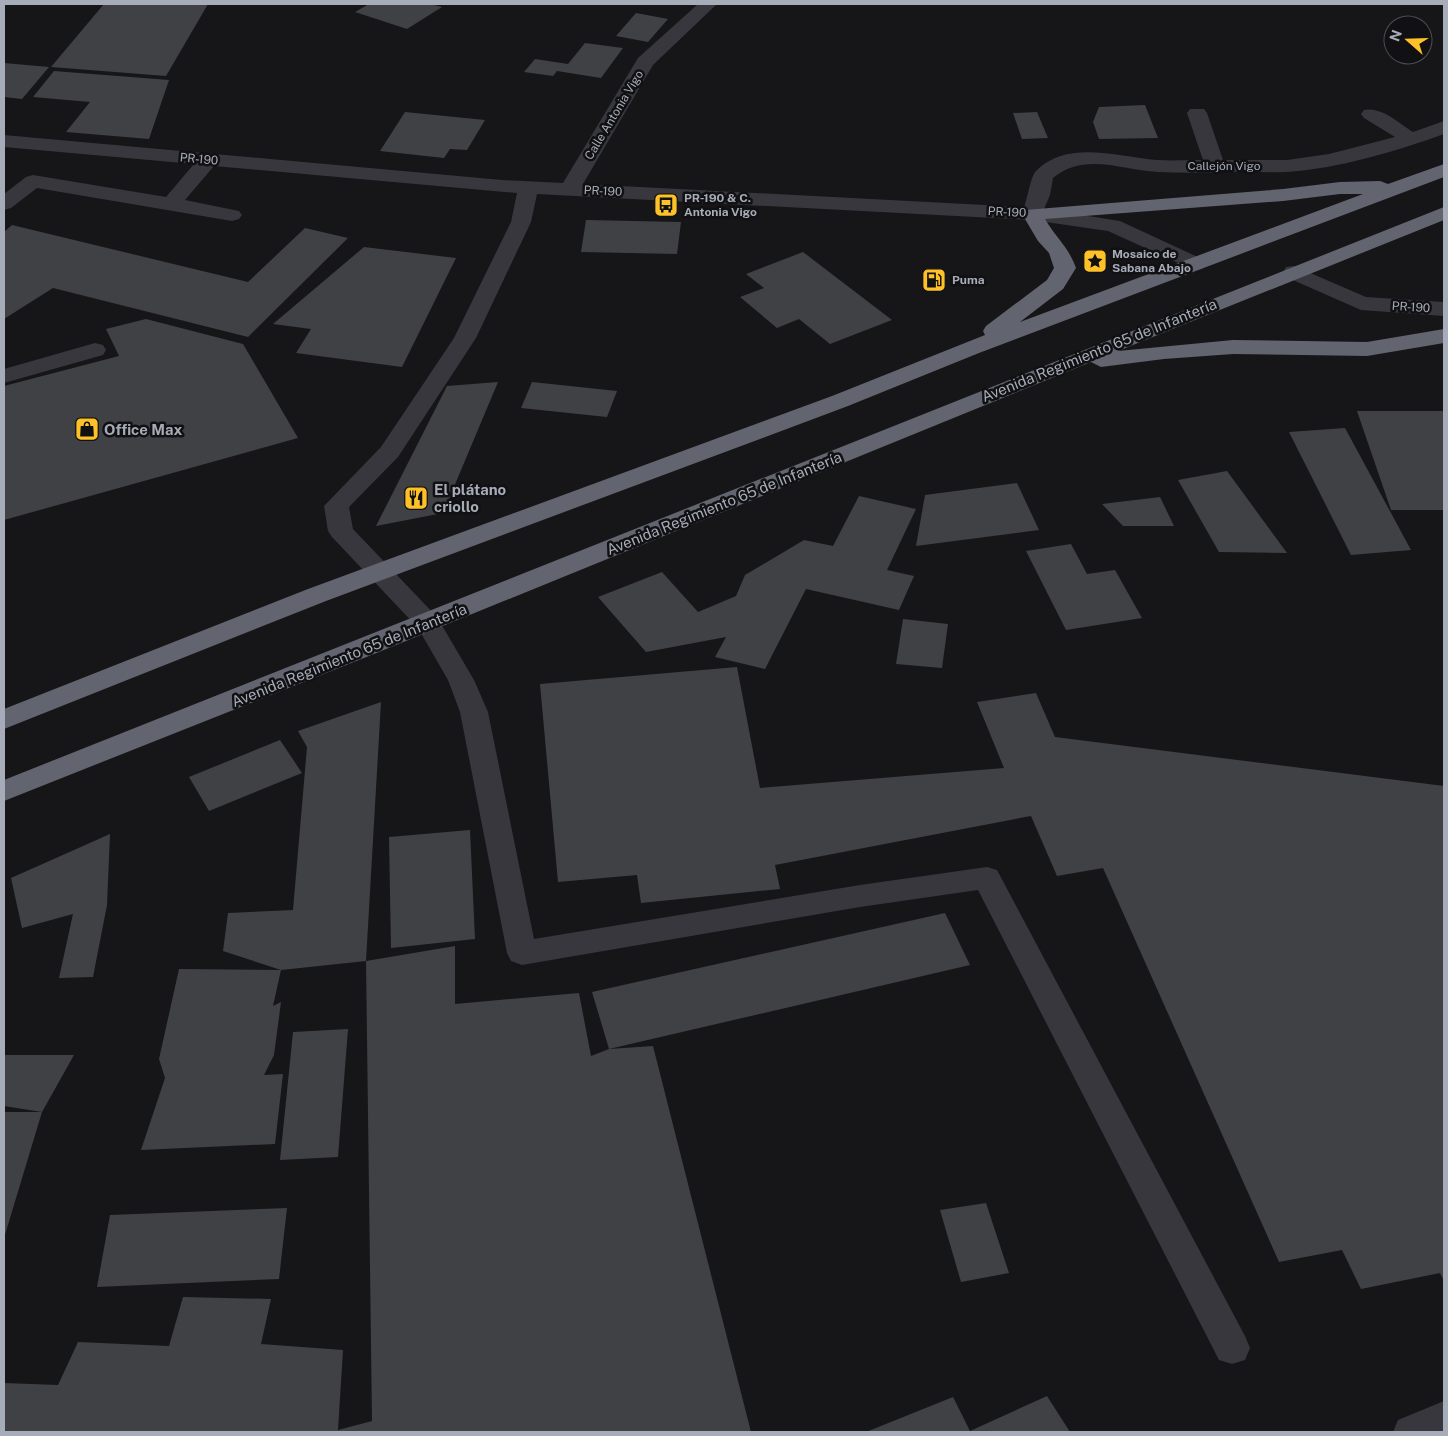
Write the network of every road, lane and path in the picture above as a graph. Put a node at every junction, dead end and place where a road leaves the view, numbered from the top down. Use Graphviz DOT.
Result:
graph roads {
  1 [pos="708,4"];
  2 [pos="1197,113"];
  3 [pos="1371,114"];
  4 [pos="1444,127"];
  5 [pos="1411,139"];
  6 [pos="4,141"];
  7 [pos="70,147"];
  8 [pos="208,160"];
  9 [pos="1215,167"];
  10 [pos="1444,170"];
  11 [pos="33,181"];
  12 [pos="528,187"];
  13 [pos="1398,187"];
  14 [pos="570,189"];
  15 [pos="4,204"];
  16 [pos="171,204"];
  17 [pos="1444,213"];
  18 [pos="1032,214"];
  19 [pos="232,215"];
  20 [pos="1194,264"];
  21 [pos="1294,272"];
  22 [pos="1444,309"];
  23 [pos="1444,336"];
  24 [pos="971,348"];
  25 [pos="95,350"];
  26 [pos="1058,366"];
  27 [pos="4,376"];
  28 [pos="377,572"];
  29 [pos="428,624"];
  30 [pos="4,720"];
  31 [pos="4,791"];
  32 [pos="1232,1348"];
  33 [pos="1444,1418"];
  34 [pos="1411,1432"];
  1 -- 14 [label="street, Calle Antonia Vigo"];
  2 -- 9 [label="street"];
  3 -- 5 [label="street"];
  4 -- 5 [label="street, Callejón Vigo"];
  5 -- 9 [label="street, Callejón Vigo"];
  6 -- 7 [label="street, PR-190 / PR-190"];
  7 -- 8 [label="street, PR-190 / PR-190"];
  7 -- 11 [label="street"];
  8 -- 12 [label="street, PR-190 / PR-190"];
  8 -- 16 [label="street"];
  9 -- 18 [label="street, Callejón Vigo"];
  10 -- 13 [label="highway"];
  11 -- 15 [label="street"];
  11 -- 16 [label="street"];
  12 -- 14 [label="street, PR-190 / PR-190"];
  12 -- 28 [label="street"];
  13 -- 18 [label="highway"];
  13 -- 20 [label="highway"];
  14 -- 18 [label="street, PR-190 / PR-190"];
  16 -- 19 [label="street"];
  17 -- 21 [label="highway, Avenida Regimiento 65 de Infantería"];
  18 -- 20 [label="street, PR-190 / PR-190"];
  18 -- 24 [label="highway"];
  20 -- 24 [label="highway"];
  21 -- 22 [label="street, PR-190 / PR-190"];
  21 -- 26 [label="highway, Avenida Regimiento 65 de Infantería"];
  23 -- 26 [label="highway"];
  24 -- 28 [label="highway"];
  25 -- 27 [label="street"];
  26 -- 29 [label="highway, Avenida Regimiento 65 de Infantería"];
  28 -- 29 [label="street"];
  28 -- 30 [label="highway"];
  29 -- 31 [label="highway, Avenida Regimiento 65 de Infantería"];
  29 -- 32 [label="street"];
  33 -- 34 [label="street"];
}
